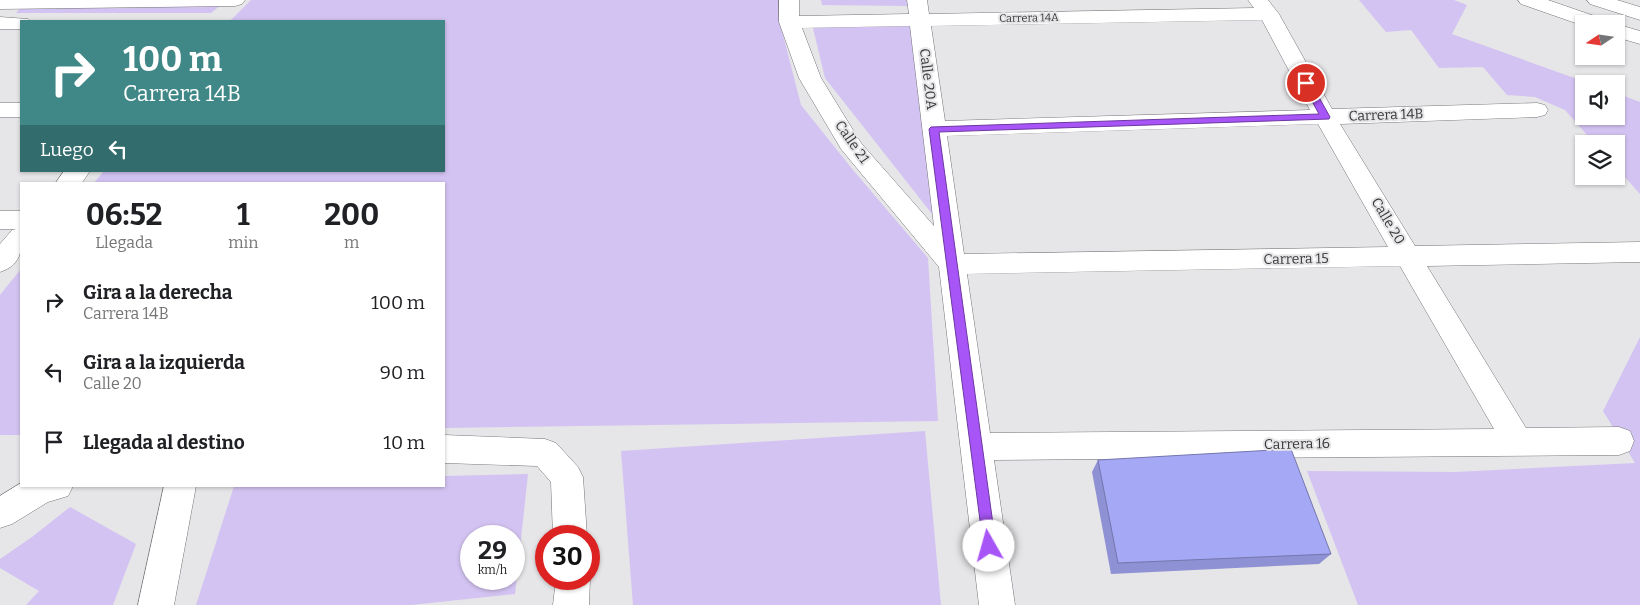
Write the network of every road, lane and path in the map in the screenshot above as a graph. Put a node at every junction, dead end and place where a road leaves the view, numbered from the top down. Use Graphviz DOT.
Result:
graph roads {
  1 [pos="235,0"];
  2 [pos="1528,0"];
  3 [pos="1597,0"];
  4 [pos="0,3"];
  5 [pos="1263,7"];
  6 [pos="21,8"];
  7 [pos="919,10"];
  8 [pos="789,11"];
  9 [pos="1640,14"];
  10 [pos="1575,16"];
  11 [pos="211,20"];
  12 [pos="0,23"];
  13 [pos="1625,33"];
  14 [pos="1640,38"];
  15 [pos="0,110"];
  16 [pos="20,110"];
  17 [pos="1537,110"];
  18 [pos="1325,117"];
  19 [pos="934,129"];
  20 [pos="77,172"];
  21 [pos="69,182"];
  22 [pos="0,220"];
  23 [pos="20,220"];
  24 [pos="20,238"];
  25 [pos="1640,252"];
  26 [pos="1410,257"];
  27 [pos="0,262"];
  28 [pos="952,264"];
  29 [pos="1619,441"];
  30 [pos="1518,442"];
  31 [pos="976,447"];
  32 [pos="445,449"];
  33 [pos="50,487"];
  34 [pos="180,487"];
  35 [pos="0,512"];
  36 [pos="570,525"];
  37 [pos="572,590"];
  38 [pos="156,605"];
  39 [pos="571,605"];
  40 [pos="997,605"];
  1 -- 6 [label="street"];
  1 -- 11 [label="street"];
  2 -- 10 [label="street"];
  3 -- 9 [label="street"];
  4 -- 6 [label="street"];
  5 -- 7 [label="street, Carrera 14A"];
  5 -- 18 [label="street, Calle 20"];
  6 -- 12 [label="street"];
  7 -- 8 [label="street, Carrera 14A"];
  7 -- 19 [label="street, Calle 20A"];
  8 -- 28 [label="street, Calle 21"];
  13 -- 14 [label="street"];
  15 -- 16 [label="street"];
  17 -- 18 [label="street, Carrera 14B"];
  18 -- 19 [label="street, Carrera 14B"];
  18 -- 26 [label="street, Calle 20"];
  19 -- 28 [label="street, Calle 20A"];
  20 -- 21 [label="street"];
  22 -- 23 [label="street"];
  24 -- 27 [label="street"];
  25 -- 26 [label="street, Carrera 15"];
  26 -- 28 [label="street, Carrera 15"];
  26 -- 30 [label="street, Calle 20"];
  28 -- 31 [label="street, Calle 20A"];
  29 -- 30 [label="street, Carrera 16"];
  30 -- 31 [label="street, Carrera 16"];
  31 -- 40 [label="street, Calle 20A"];
  32 -- 36 [label="street"];
  33 -- 35 [label="street"];
  34 -- 38 [label="street"];
  37 -- 39 [label="street"];
}
